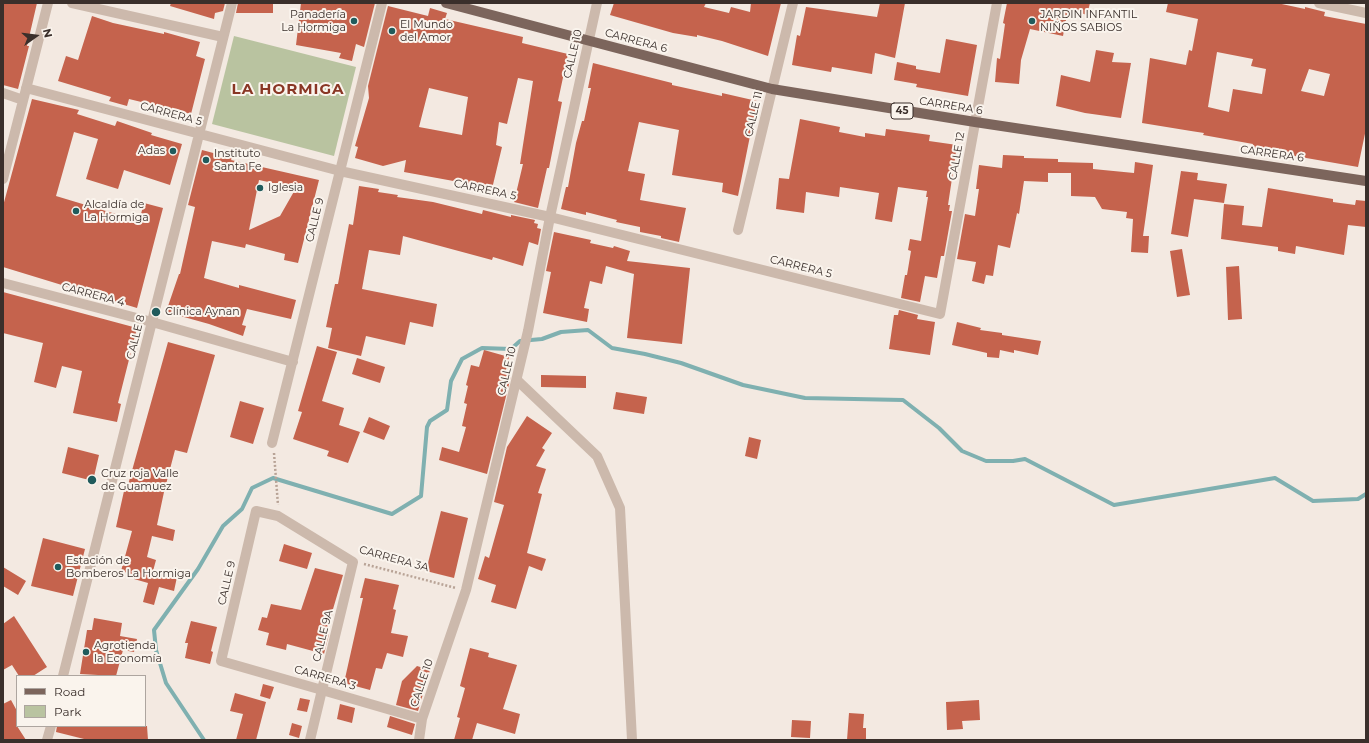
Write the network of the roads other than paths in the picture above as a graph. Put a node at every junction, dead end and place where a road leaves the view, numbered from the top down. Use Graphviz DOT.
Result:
graph roads {
  1 [pos="48,3"];
  2 [pos="72,3"];
  3 [pos="232,3"];
  4 [pos="382,3"];
  5 [pos="446,3"];
  6 [pos="597,3"];
  7 [pos="793,3"];
  8 [pos="997,3"];
  9 [pos="1319,3"];
  10 [pos="1366,13"];
  11 [pos="223,37"];
  12 [pos="588,40"];
  13 [pos="26,88"];
  14 [pos="772,89"];
  15 [pos="3,93"];
  16 [pos="23,100"];
  17 [pos="975,122"];
  18 [pos="199,134"];
  19 [pos="340,171"];
  20 [pos="3,179"];
  21 [pos="1366,180"];
  22 [pos="550,217"];
  23 [pos="738,230"];
  24 [pos="3,283"];
  25 [pos="940,314"];
  26 [pos="152,322"];
  27 [pos="293,362"];
  28 [pos="517,380"];
  29 [pos="272,443"];
  30 [pos="256,511"];
  31 [pos="353,562"];
  32 [pos="221,661"];
  33 [pos="64,675"];
  34 [pos="322,690"];
  35 [pos="422,719"];
  36 [pos="51,727"];
  37 [pos="48,740"];
  38 [pos="310,740"];
  39 [pos="418,740"];
  40 [pos="632,740"];
  1 -- 13 [label="street"];
  2 -- 11 [label="street"];
  3 -- 11 [label="street, CALLE 8"];
  4 -- 19 [label="street, CALLE 9"];
  5 -- 12 [label="main road, CARRERA 6 / 45"];
  6 -- 12 [label="street, CALLE 10"];
  7 -- 14 [label="street, CALLE 11"];
  8 -- 17 [label="street, CALLE 12"];
  9 -- 10 [label="street"];
  11 -- 18 [label="street, CALLE 8"];
  12 -- 14 [label="main road, CARRERA 6 / 45"];
  12 -- 22 [label="street, CALLE 10"];
  13 -- 16 [label="street"];
  13 -- 18 [label="street, CARRERA 5"];
  14 -- 17 [label="main road, CARRERA 6 / 45"];
  14 -- 23 [label="street, CALLE 11"];
  15 -- 16 [label="street"];
  16 -- 20 [label="street"];
  17 -- 21 [label="main road, CARRERA 6 / 45"];
  17 -- 25 [label="street, CALLE 12"];
  18 -- 19 [label="street, CARRERA 5"];
  18 -- 26 [label="street, CALLE 8"];
  19 -- 22 [label="street, CARRERA 5"];
  19 -- 27 [label="street, CALLE 9"];
  22 -- 25 [label="street, CARRERA 5"];
  22 -- 28 [label="street, CALLE 10"];
  24 -- 26 [label="street, CARRERA 4"];
  26 -- 27 [label="street, CARRERA 4"];
  26 -- 33 [label="street, CALLE 8"];
  27 -- 29 [label="street, CALLE 9"];
  28 -- 35 [label="street, CALLE 10"];
  28 -- 40 [label="street"];
  30 -- 31 [label="street, CARRERA 3A"];
  30 -- 32 [label="street, CALLE 9"];
  31 -- 34 [label="street, CALLE 9A"];
  32 -- 34 [label="street, CARRERA 3"];
  34 -- 35 [label="street, CARRERA 3"];
  34 -- 38 [label="street, CALLE 9A"];
  35 -- 39 [label="street, CALLE 10"];
  36 -- 37 [label="street"];
}
